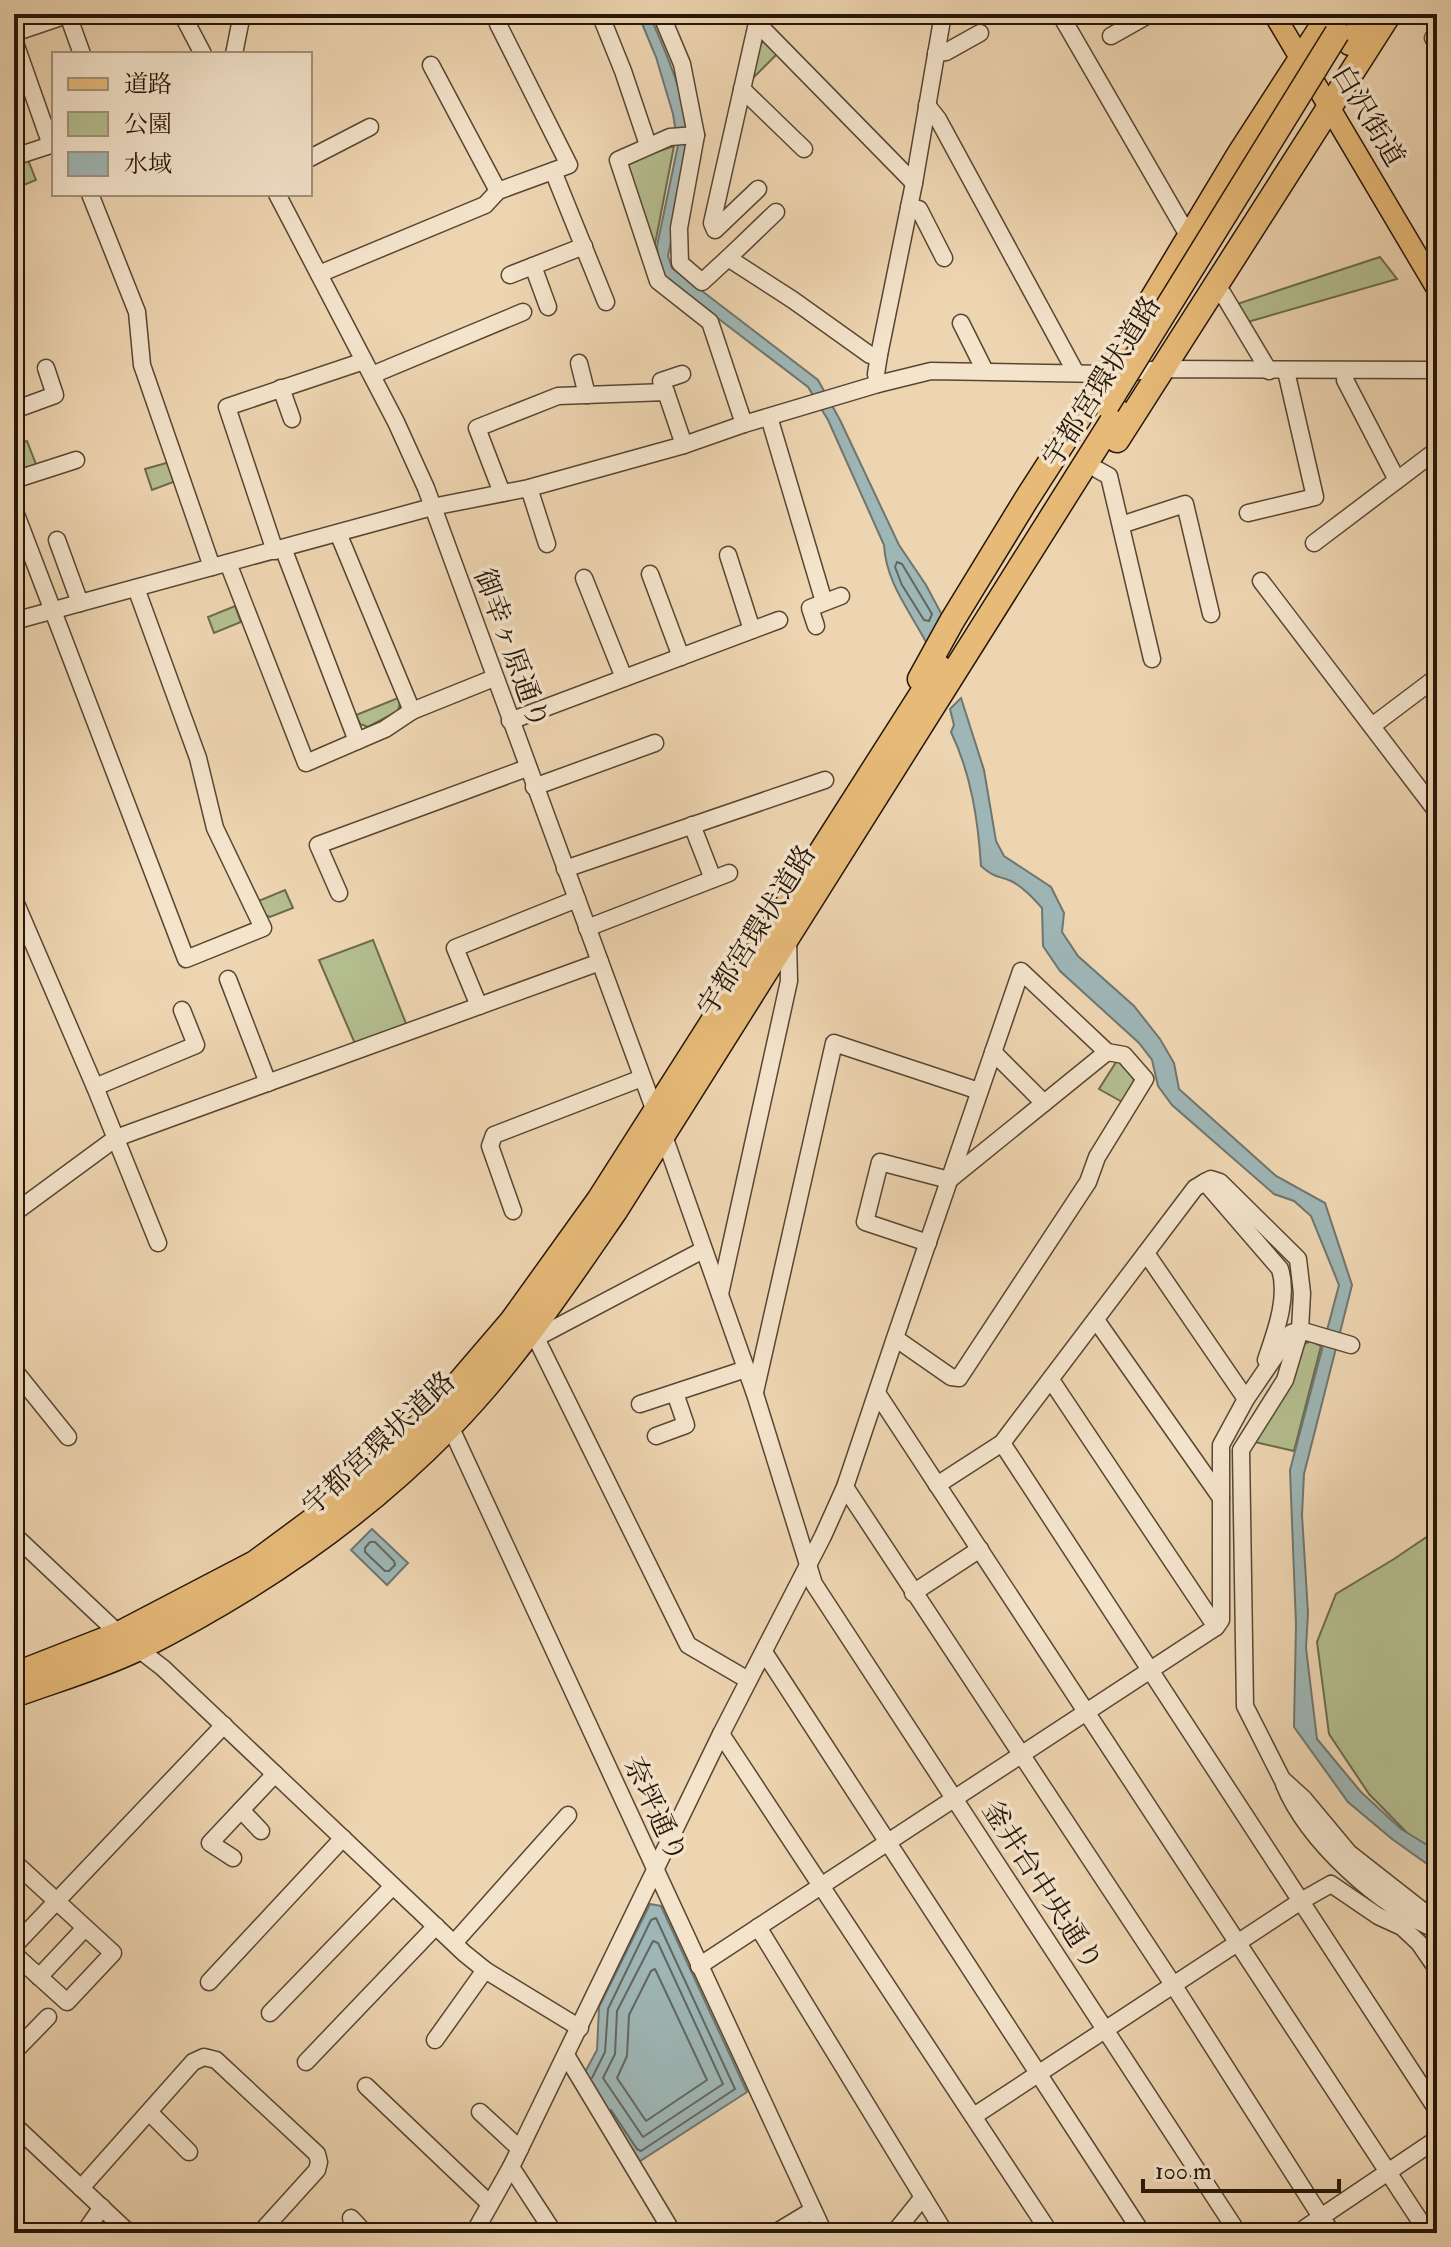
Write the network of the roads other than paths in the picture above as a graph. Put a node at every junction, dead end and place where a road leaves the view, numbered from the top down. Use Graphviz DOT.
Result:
graph roads {
  1 [pos="69,14"];
  2 [pos="182,14"];
  3 [pos="242,14"];
  4 [pos="600,14"];
  5 [pos="661,14"];
  6 [pos="943,14"];
  7 [pos="1060,14"];
  8 [pos="1150,14"];
  9 [pos="1274,14"];
  10 [pos="1368,14"];
  11 [pos="1389,14"];
  12 [pos="758,18"];
  13 [pos="498,24"];
  14 [pos="1342,26"];
  15 [pos="14,33"];
  16 [pos="980,33"];
  17 [pos="1437,35"];
  18 [pos="1111,36"];
  19 [pos="14,40"];
  20 [pos="1437,43"];
  21 [pos="81,52"];
  22 [pos="202,52"];
  23 [pos="234,52"];
  24 [pos="936,53"];
  25 [pos="1301,60"];
  26 [pos="431,65"];
  27 [pos="742,89"];
  28 [pos="32,90"];
  29 [pos="14,96"];
  30 [pos="927,105"];
  31 [pos="1330,107"];
  32 [pos="370,127"];
  33 [pos="696,135"];
  34 [pos="52,144"];
  35 [pos="648,145"];
  36 [pos="804,149"];
  37 [pos="14,157"];
  38 [pos="312,157"];
  39 [pos="553,171"];
  40 [pos="914,183"];
  41 [pos="758,189"];
  42 [pos="498,191"];
  43 [pos="91,196"];
  44 [pos="278,196"];
  45 [pos="909,207"];
  46 [pos="776,212"];
  47 [pos="1189,237"];
  48 [pos="584,246"];
  49 [pos="728,258"];
  50 [pos="944,258"];
  51 [pos="533,266"];
  52 [pos="319,274"];
  53 [pos="510,275"];
  54 [pos="1213,288"];
  55 [pos="1437,289"];
  56 [pos="606,302"];
  57 [pos="548,307"];
  58 [pos="523,312"];
  59 [pos="961,323"];
  60 [pos="879,355"];
  61 [pos="579,363"];
  62 [pos="46,368"];
  63 [pos="368,368"];
  64 [pos="1163,369"];
  65 [pos="1437,370"];
  66 [pos="985,371"];
  67 [pos="1278,371"];
  68 [pos="1346,371"];
  69 [pos="1076,373"];
  70 [pos="682,374"];
  71 [pos="1107,374"];
  72 [pos="878,384"];
  73 [pos="281,388"];
  74 [pos="666,392"];
  75 [pos="587,395"];
  76 [pos="14,410"];
  77 [pos="769,417"];
  78 [pos="292,419"];
  79 [pos="744,424"];
  80 [pos="684,445"];
  81 [pos="1437,450"];
  82 [pos="76,460"];
  83 [pos="1098,470"];
  84 [pos="14,480"];
  85 [pos="1397,480"];
  86 [pos="529,488"];
  87 [pos="502,493"];
  88 [pos="432,507"];
  89 [pos="14,509"];
  90 [pos="1248,513"];
  91 [pos="1121,525"];
  92 [pos="338,533"];
  93 [pos="57,540"];
  94 [pos="1314,543"];
  95 [pos="547,544"];
  96 [pos="279,550"];
  97 [pos="728,555"];
  98 [pos="220,565"];
  99 [pos="650,574"];
  100 [pos="584,578"];
  101 [pos="1261,581"];
  102 [pos="136,588"];
  103 [pos="841,596"];
  104 [pos="824,602"];
  105 [pos="80,603"];
  106 [pos="52,610"];
  107 [pos="1211,614"];
  108 [pos="779,620"];
  109 [pos="14,621"];
  110 [pos="816,626"];
  111 [pos="752,630"];
  112 [pos="681,657"];
  113 [pos="1152,659"];
  114 [pos="1437,677"];
  115 [pos="494,678"];
  116 [pos="624,678"];
  117 [pos="412,711"];
  118 [pos="510,721"];
  119 [pos="1372,726"];
  120 [pos="357,741"];
  121 [pos="655,743"];
  122 [pos="527,768"];
  123 [pos="825,780"];
  124 [pos="534,787"];
  125 [pos="1437,812"];
  126 [pos="692,825"];
  127 [pos="850,825"];
  128 [pos="565,869"];
  129 [pos="339,893"];
  130 [pos="14,899"];
  131 [pos="577,899"];
  132 [pos="587,928"];
  133 [pos="788,940"];
  134 [pos="600,962"];
  135 [pos="228,979"];
  136 [pos="479,1006"];
  137 [pos="182,1010"];
  138 [pos="993,1052"];
  139 [pos="1107,1052"];
  140 [pos="642,1078"];
  141 [pos="268,1083"];
  142 [pos="95,1087"];
  143 [pos="979,1091"];
  144 [pos="1044,1103"];
  145 [pos="655,1113"];
  146 [pos="664,1136"];
  147 [pos="116,1138"];
  148 [pos="949,1180"];
  149 [pos="1205,1182"];
  150 [pos="513,1211"];
  151 [pos="14,1213"];
  152 [pos="158,1243"];
  153 [pos="928,1243"];
  154 [pos="703,1250"];
  155 [pos="1146,1253"];
  156 [pos="719,1295"];
  157 [pos="1096,1320"];
  158 [pos="1300,1330"];
  159 [pos="532,1335"];
  160 [pos="895,1338"];
  161 [pos="1351,1345"];
  162 [pos="746,1369"];
  163 [pos="14,1370"];
  164 [pos="1051,1380"];
  165 [pos="1257,1384"];
  166 [pos="675,1393"];
  167 [pos="877,1393"];
  168 [pos="755,1394"];
  169 [pos="1246,1399"];
  170 [pos="640,1404"];
  171 [pos="442,1419"];
  172 [pos="656,1436"];
  173 [pos="68,1437"];
  174 [pos="1002,1443"];
  175 [pos="937,1485"];
  176 [pos="845,1487"];
  177 [pos="1221,1498"];
  178 [pos="14,1535"];
  179 [pos="980,1549"];
  180 [pos="808,1565"];
  181 [pos="913,1593"];
  182 [pos="1216,1627"];
  183 [pos="128,1641"];
  184 [pos="764,1652"];
  185 [pos="1151,1671"];
  186 [pos="15,1679"];
  187 [pos="748,1680"];
  188 [pos="1088,1713"];
  189 [pos="224,1725"];
  190 [pos="721,1734"];
  191 [pos="1023,1756"];
  192 [pos="275,1774"];
  193 [pos="1282,1779"];
  194 [pos="955,1799"];
  195 [pos="241,1810"];
  196 [pos="568,1815"];
  197 [pos="261,1831"];
  198 [pos="343,1838"];
  199 [pos="888,1843"];
  200 [pos="233,1858"];
  201 [pos="14,1862"];
  202 [pos="1349,1872"];
  203 [pos="655,1874"];
  204 [pos="1331,1884"];
  205 [pos="393,1886"];
  206 [pos="822,1886"];
  207 [pos="56,1901"];
  208 [pos="1301,1901"];
  209 [pos="1437,1922"];
  210 [pos="436,1926"];
  211 [pos="758,1927"];
  212 [pos="85,1928"];
  213 [pos="1437,1930"];
  214 [pos="454,1943"];
  215 [pos="1237,1945"];
  216 [pos="14,1946"];
  217 [pos="14,1954"];
  218 [pos="699,1966"];
  219 [pos="1437,1969"];
  220 [pos="485,1970"];
  221 [pos="39,1977"];
  222 [pos="209,1982"];
  223 [pos="1174,1986"];
  224 [pos="270,2013"];
  225 [pos="48,2017"];
  226 [pos="580,2028"];
  227 [pos="1105,2030"];
  228 [pos="435,2040"];
  229 [pos="14,2052"];
  230 [pos="566,2055"];
  231 [pos="306,2062"];
  232 [pos="1038,2074"];
  233 [pos="366,2086"];
  234 [pos="1437,2110"];
  235 [pos="149,2112"];
  236 [pos="480,2112"];
  237 [pos="974,2116"];
  238 [pos="14,2125"];
  239 [pos="1437,2139"];
  240 [pos="520,2149"];
  241 [pos="189,2152"];
  242 [pos="511,2167"];
  243 [pos="1387,2171"];
  244 [pos="81,2188"];
  245 [pos="923,2197"];
  246 [pos="490,2204"];
  247 [pos="102,2207"];
  248 [pos="813,2210"];
  249 [pos="1321,2217"];
  250 [pos="351,2218"];
  251 [pos="84,2233"];
  252 [pos="129,2233"];
  253 [pos="260,2233"];
  254 [pos="365,2233"];
  255 [pos="474,2233"];
  256 [pos="554,2233"];
  257 [pos="673,2233"];
  258 [pos="775,2233"];
  259 [pos="824,2233"];
  260 [pos="894,2233"];
  261 [pos="945,2233"];
  262 [pos="1050,2233"];
  263 [pos="1142,2233"];
  264 [pos="1238,2233"];
  265 [pos="1298,2233"];
  266 [pos="1332,2233"];
  267 [pos="1428,2233"];
  1 -- 15 [label="street"];
  1 -- 21 [label="street"];
  2 -- 22 [label="street"];
  3 -- 23 [label="street"];
  4 -- 35 [label="street"];
  5 -- 33 [label="street"];
  6 -- 24 [label="street"];
  7 -- 47 [label="street"];
  8 -- 18 [label="street"];
  9 -- 25 [label="main road, 白沢街道"];
  10 -- 14 [label="highway, 宇都宮環状道路"];
  11 -- 31 [label="highway"];
  12 -- 27 [label="street"];
  12 -- 40 [label="street"];
  13 -- 39 [label="street"];
  14 -- 25 [label="highway"];
  14 -- 127 [label="highway, 宇都宮環状道路"];
  16 -- 24 [label="street"];
  17 -- 20 [label="street"];
  19 -- 28 [label="street"];
  24 -- 30 [label="street"];
  25 -- 31 [label="main road, 白沢街道"];
  25 -- 47 [label="highway"];
  26 -- 42 [label="street"];
  27 -- 36 [label="street"];
  27 -- 41 [label="street"];
  28 -- 29 [label="street"];
  28 -- 34 [label="street"];
  30 -- 40 [label="street"];
  30 -- 69 [label="street"];
  31 -- 54 [label="highway"];
  31 -- 55 [label="main road, 白沢街道"];
  32 -- 38 [label="street"];
  33 -- 35 [label="street"];
  33 -- 49 [label="street"];
  34 -- 37 [label="street"];
  35 -- 79 [label="street"];
  39 -- 42 [label="street"];
  39 -- 48 [label="street"];
  40 -- 45 [label="street"];
  42 -- 52 [label="street"];
  43 -- 98 [label="street"];
  44 -- 52 [label="street, 御幸ヶ原通り"];
  45 -- 50 [label="street"];
  45 -- 60 [label="street"];
  46 -- 49 [label="street"];
  47 -- 71 [label="highway"];
  48 -- 51 [label="street"];
  48 -- 56 [label="street"];
  49 -- 60 [label="street"];
  51 -- 53 [label="street"];
  51 -- 57 [label="street"];
  52 -- 63 [label="street, 御幸ヶ原通り"];
  54 -- 64 [label="highway"];
  54 -- 67 [label="street"];
  58 -- 63 [label="street"];
  59 -- 66 [label="street"];
  60 -- 72 [label="street"];
  61 -- 75 [label="street"];
  62 -- 76 [label="street"];
  63 -- 73 [label="street"];
  63 -- 88 [label="street, 御幸ヶ原通り"];
  64 -- 67 [label="street"];
  64 -- 71 [label="street"];
  64 -- 83 [label="highway"];
  65 -- 68 [label="street"];
  66 -- 69 [label="street"];
  66 -- 72 [label="street"];
  67 -- 68 [label="street"];
  67 -- 90 [label="street"];
  68 -- 85 [label="street"];
  69 -- 71 [label="street"];
  70 -- 74 [label="street"];
  71 -- 127 [label="highway"];
  72 -- 77 [label="street"];
  73 -- 78 [label="street"];
  73 -- 96 [label="street"];
  74 -- 75 [label="street"];
  74 -- 80 [label="street"];
  75 -- 87 [label="street"];
  77 -- 79 [label="street"];
  77 -- 104 [label="street"];
  79 -- 80 [label="street"];
  80 -- 86 [label="street"];
  81 -- 85 [label="street"];
  82 -- 84 [label="street"];
  83 -- 91 [label="street"];
  83 -- 127 [label="highway"];
  85 -- 94 [label="street"];
  86 -- 87 [label="street"];
  86 -- 95 [label="street"];
  87 -- 88 [label="street"];
  88 -- 92 [label="street"];
  88 -- 115 [label="street, 御幸ヶ原通り"];
  89 -- 106 [label="street"];
  91 -- 107 [label="street"];
  91 -- 113 [label="street"];
  92 -- 96 [label="street"];
  92 -- 117 [label="street"];
  93 -- 105 [label="street"];
  96 -- 98 [label="street"];
  96 -- 120 [label="street"];
  97 -- 111 [label="street"];
  98 -- 102 [label="street"];
  98 -- 120 [label="street"];
  99 -- 112 [label="street"];
  100 -- 116 [label="street"];
  101 -- 119 [label="street"];
  102 -- 105 [label="street"];
  102 -- 106 [label="street"];
  103 -- 104 [label="street"];
  104 -- 110 [label="street"];
  105 -- 106 [label="street"];
  106 -- 109 [label="street"];
  108 -- 111 [label="street"];
  111 -- 112 [label="street"];
  112 -- 116 [label="street"];
  114 -- 119 [label="street"];
  115 -- 117 [label="street"];
  115 -- 118 [label="street, 御幸ヶ原通り"];
  116 -- 118 [label="street"];
  117 -- 120 [label="street"];
  118 -- 122 [label="street, 御幸ヶ原通り"];
  119 -- 125 [label="street"];
  121 -- 124 [label="street"];
  122 -- 124 [label="street, 御幸ヶ原通り"];
  122 -- 129 [label="street"];
  123 -- 126 [label="street"];
  124 -- 128 [label="street, 御幸ヶ原通り"];
  126 -- 128 [label="street"];
  126 -- 132 [label="street"];
  127 -- 133 [label="highway, 宇都宮環状道路"];
  127 -- 145 [label="highway, 宇都宮環状道路"];
  128 -- 131 [label="street, 御幸ヶ原通り"];
  130 -- 142 [label="street"];
  131 -- 132 [label="street, 御幸ヶ原通り"];
  131 -- 136 [label="street"];
  132 -- 134 [label="street, 御幸ヶ原通り"];
  133 -- 146 [label="highway, 宇都宮環状道路"];
  133 -- 156 [label="street"];
  134 -- 136 [label="street"];
  134 -- 140 [label="street, 御幸ヶ原通り"];
  135 -- 141 [label="street"];
  136 -- 141 [label="street"];
  137 -- 142 [label="street"];
  138 -- 139 [label="street"];
  138 -- 143 [label="street"];
  138 -- 144 [label="street"];
  139 -- 144 [label="street"];
  139 -- 160 [label="street"];
  140 -- 145 [label="street, 御幸ヶ原通り"];
  140 -- 150 [label="street"];
  141 -- 147 [label="street"];
  142 -- 147 [label="street"];
  143 -- 148 [label="street"];
  143 -- 168 [label="street"];
  144 -- 148 [label="street"];
  145 -- 146 [label="street, 御幸ヶ原通り"];
  145 -- 171 [label="highway, 宇都宮環状道路"];
  146 -- 154 [label="street, 御幸ヶ原通り"];
  146 -- 159 [label="highway, 宇都宮環状道路"];
  147 -- 151 [label="street"];
  147 -- 152 [label="street"];
  148 -- 153 [label="street"];
  148 -- 153 [label="street"];
  149 -- 155 [label="street"];
  149 -- 158 [label="street"];
  149 -- 165 [label="street"];
  153 -- 160 [label="street"];
  154 -- 156 [label="street, 御幸ヶ原通り"];
  154 -- 159 [label="street"];
  155 -- 157 [label="street"];
  155 -- 169 [label="street"];
  156 -- 162 [label="street, 御幸ヶ原通り"];
  157 -- 164 [label="street"];
  157 -- 177 [label="street"];
  158 -- 161 [label="street"];
  158 -- 165 [label="street"];
  158 -- 193 [label="street"];
  159 -- 171 [label="highway, 宇都宮環状道路"];
  159 -- 187 [label="street"];
  160 -- 167 [label="street"];
  162 -- 166 [label="street"];
  162 -- 168 [label="street, 釜井台中央通り"];
  163 -- 173 [label="street"];
  164 -- 174 [label="street"];
  164 -- 182 [label="street"];
  165 -- 169 [label="street"];
  166 -- 170 [label="street"];
  166 -- 172 [label="street"];
  167 -- 175 [label="street"];
  167 -- 176 [label="street"];
  168 -- 180 [label="street, 釜井台中央通り"];
  169 -- 177 [label="street"];
  171 -- 183 [label="highway, 宇都宮環状道路"];
  171 -- 203 [label="street, 奈坪通り"];
  174 -- 175 [label="street"];
  174 -- 185 [label="street"];
  175 -- 179 [label="street"];
  176 -- 180 [label="street"];
  176 -- 181 [label="street"];
  177 -- 182 [label="street"];
  178 -- 183 [label="street"];
  179 -- 181 [label="street"];
  179 -- 188 [label="street"];
  180 -- 184 [label="street"];
  180 -- 194 [label="street, 釜井台中央通り"];
  181 -- 191 [label="street"];
  182 -- 185 [label="street"];
  183 -- 186 [label="highway, 宇都宮環状道路"];
  183 -- 189 [label="street"];
  184 -- 187 [label="street"];
  184 -- 199 [label="street"];
  185 -- 188 [label="street"];
  185 -- 208 [label="street"];
  187 -- 190 [label="street"];
  188 -- 191 [label="street"];
  188 -- 215 [label="street"];
  189 -- 192 [label="street"];
  189 -- 207 [label="street"];
  190 -- 203 [label="street"];
  190 -- 206 [label="street"];
  191 -- 194 [label="street"];
  191 -- 223 [label="street"];
  192 -- 195 [label="street"];
  192 -- 198 [label="street"];
  193 -- 202 [label="street"];
  193 -- 209 [label="street"];
  194 -- 199 [label="street"];
  194 -- 227 [label="street, 釜井台中央通り"];
  195 -- 197 [label="street"];
  195 -- 200 [label="street"];
  196 -- 214 [label="street"];
  198 -- 205 [label="street"];
  198 -- 222 [label="street"];
  199 -- 206 [label="street"];
  199 -- 232 [label="street"];
  201 -- 207 [label="street"];
  202 -- 204 [label="street"];
  202 -- 213 [label="street"];
  203 -- 218 [label="street, 奈坪通り"];
  203 -- 226 [label="street"];
  204 -- 208 [label="street"];
  204 -- 219 [label="street"];
  205 -- 210 [label="street"];
  205 -- 224 [label="street"];
  206 -- 211 [label="street"];
  206 -- 237 [label="street"];
  207 -- 212 [label="street"];
  207 -- 216 [label="street"];
  208 -- 215 [label="street"];
  208 -- 234 [label="street"];
  210 -- 214 [label="street"];
  210 -- 231 [label="street"];
  211 -- 218 [label="street"];
  211 -- 245 [label="street"];
  212 -- 221 [label="street"];
  212 -- 221 [label="street"];
  214 -- 220 [label="street"];
  215 -- 223 [label="street"];
  215 -- 243 [label="street"];
  217 -- 221 [label="street"];
  218 -- 248 [label="street, 奈坪通り"];
  220 -- 226 [label="street"];
  220 -- 228 [label="street"];
  223 -- 227 [label="street"];
  223 -- 249 [label="street"];
  225 -- 229 [label="street"];
  226 -- 230 [label="street"];
  227 -- 232 [label="street"];
  227 -- 264 [label="street, 釜井台中央通り"];
  230 -- 240 [label="street"];
  230 -- 257 [label="street"];
  232 -- 237 [label="street"];
  232 -- 263 [label="street"];
  233 -- 246 [label="street"];
  235 -- 241 [label="street"];
  235 -- 244 [label="street"];
  235 -- 253 [label="street"];
  236 -- 240 [label="street"];
  237 -- 262 [label="street"];
  238 -- 244 [label="street"];
  239 -- 243 [label="street"];
  240 -- 242 [label="street"];
  242 -- 246 [label="street"];
  242 -- 256 [label="street"];
  243 -- 249 [label="street"];
  243 -- 267 [label="street"];
  244 -- 247 [label="street"];
  245 -- 260 [label="street"];
  245 -- 261 [label="street"];
  246 -- 255 [label="street"];
  247 -- 251 [label="street"];
  247 -- 252 [label="street"];
  248 -- 258 [label="street"];
  248 -- 259 [label="street, 奈坪通り"];
  249 -- 265 [label="street"];
  249 -- 266 [label="street"];
  250 -- 254 [label="street"];
}
